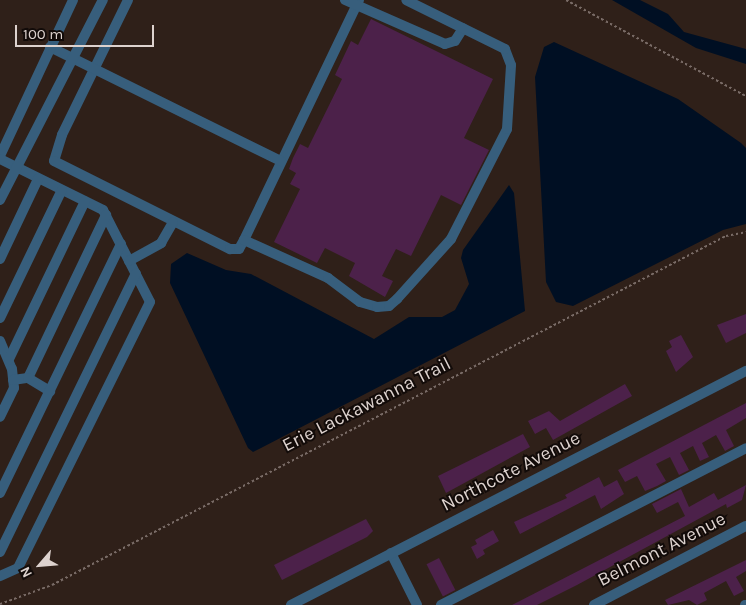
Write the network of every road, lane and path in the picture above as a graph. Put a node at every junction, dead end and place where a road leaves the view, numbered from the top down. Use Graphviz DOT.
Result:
graph roads {
  1 [pos="73,0"];
  2 [pos="103,0"];
  3 [pos="128,0"];
  4 [pos="345,0"];
  5 [pos="406,0"];
  6 [pos="566,0"];
  7 [pos="357,3"];
  8 [pos="463,28"];
  9 [pos="50,47"];
  10 [pos="74,59"];
  11 [pos="95,69"];
  12 [pos="746,96"];
  13 [pos="0,158"];
  14 [pos="281,161"];
  15 [pos="16,168"];
  16 [pos="38,179"];
  17 [pos="62,190"];
  18 [pos="0,200"];
  19 [pos="84,201"];
  20 [pos="106,215"];
  21 [pos="173,222"];
  22 [pos="746,232"];
  23 [pos="244,240"];
  24 [pos="121,244"];
  25 [pos="0,259"];
  26 [pos="129,261"];
  27 [pos="136,273"];
  28 [pos="0,318"];
  29 [pos="0,341"];
  30 [pos="9,359"];
  31 [pos="746,370"];
  32 [pos="28,378"];
  33 [pos="13,380"];
  34 [pos="50,391"];
  35 [pos="0,417"];
  36 [pos="746,448"];
  37 [pos="0,493"];
  38 [pos="746,526"];
  39 [pos="0,552"];
  40 [pos="391,553"];
  41 [pos="0,576"];
  42 [pos="0,604"];
  43 [pos="291,605"];
  44 [pos="417,605"];
  45 [pos="441,605"];
  46 [pos="594,605"];
  1 -- 9 [label="street"];
  2 -- 10 [label="street"];
  3 -- 11 [label="street"];
  4 -- 7 [label="street"];
  5 -- 8 [label="street"];
  6 -- 12 [label="path"];
  7 -- 8 [label="street"];
  7 -- 14 [label="street"];
  8 -- 23 [label="street"];
  9 -- 10 [label="street"];
  9 -- 13 [label="street"];
  10 -- 11 [label="street"];
  10 -- 15 [label="street"];
  11 -- 14 [label="street"];
  11 -- 21 [label="street"];
  13 -- 15 [label="street"];
  14 -- 23 [label="street"];
  15 -- 16 [label="street"];
  15 -- 18 [label="street"];
  16 -- 17 [label="street"];
  16 -- 25 [label="street"];
  17 -- 19 [label="street"];
  17 -- 28 [label="street"];
  19 -- 20 [label="street"];
  19 -- 30 [label="street"];
  20 -- 24 [label="street"];
  20 -- 32 [label="street"];
  21 -- 23 [label="street"];
  21 -- 26 [label="street"];
  22 -- 42 [label="path, Erie Lackawanna Trail"];
  24 -- 26 [label="street"];
  24 -- 34 [label="street"];
  26 -- 27 [label="street"];
  27 -- 39 [label="street"];
  27 -- 41 [label="street"];
  29 -- 30 [label="street"];
  30 -- 33 [label="street"];
  31 -- 40 [label="street, Northcote Avenue"];
  32 -- 33 [label="street"];
  32 -- 34 [label="street"];
  33 -- 35 [label="street"];
  34 -- 37 [label="street"];
  36 -- 45 [label="street"];
  38 -- 46 [label="street, Belmont Avenue"];
  40 -- 43 [label="street, Northcote Avenue"];
  40 -- 44 [label="street"];
}
